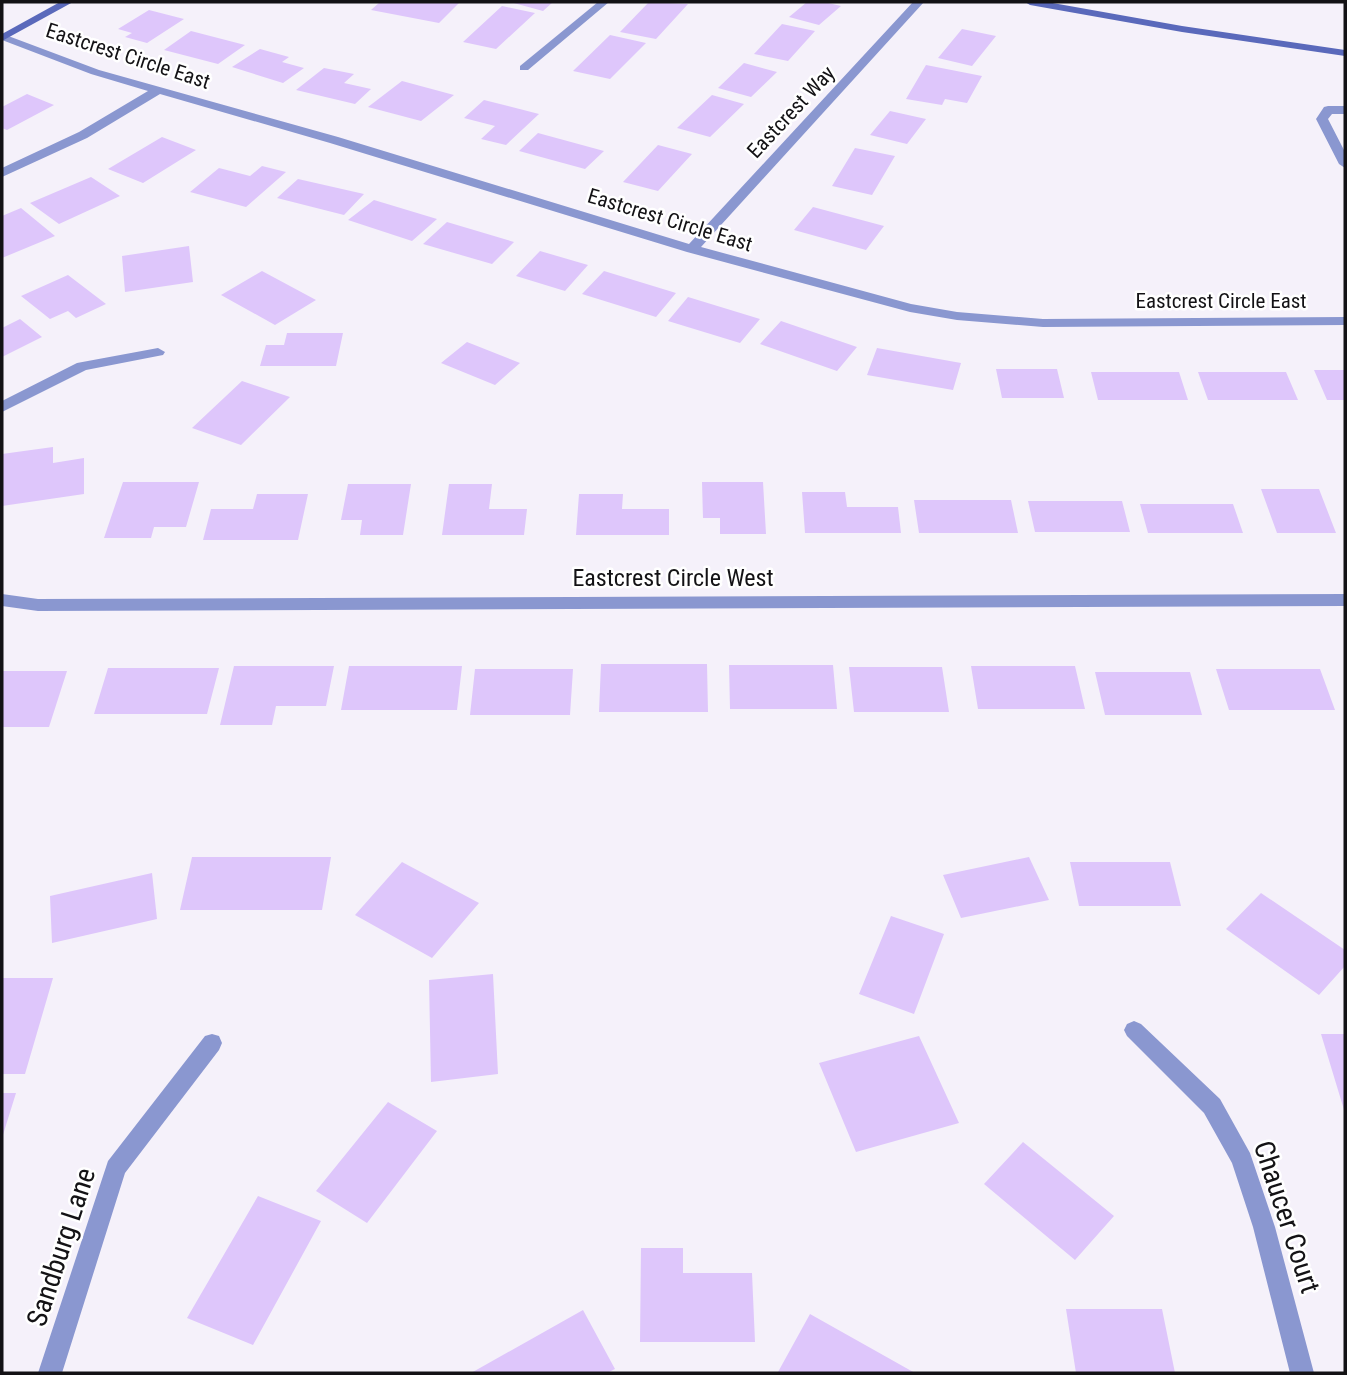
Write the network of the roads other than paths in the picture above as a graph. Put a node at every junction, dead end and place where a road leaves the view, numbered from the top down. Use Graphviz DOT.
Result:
graph roads {
  1 [pos="68,2"];
  2 [pos="604,2"];
  3 [pos="919,2"];
  4 [pos="1030,2"];
  5 [pos="1074,6"];
  6 [pos="3,37"];
  7 [pos="1345,53"];
  8 [pos="524,68"];
  9 [pos="158,90"];
  10 [pos="1345,110"];
  11 [pos="1345,164"];
  12 [pos="2,173"];
  13 [pos="692,249"];
  14 [pos="1345,321"];
  15 [pos="158,352"];
  16 [pos="2,407"];
  17 [pos="2,600"];
  18 [pos="1345,600"];
  19 [pos="1134,1030"];
  20 [pos="212,1043"];
  21 [pos="50,1373"];
  22 [pos="1302,1373"];
  1 -- 6 [label="street"];
  2 -- 8 [label="street"];
  3 -- 13 [label="street, Eastcrest Way"];
  4 -- 5 [label="street"];
  5 -- 7 [label="street"];
  6 -- 9 [label="street, Eastcrest Circle East"];
  9 -- 12 [label="street"];
  9 -- 13 [label="street, Eastcrest Circle East"];
  10 -- 11 [label="street"];
  13 -- 14 [label="street, Eastcrest Circle East"];
  15 -- 16 [label="street"];
  17 -- 18 [label="street, Eastcrest Circle West"];
  19 -- 22 [label="street, Chaucer Court"];
  20 -- 21 [label="street, Sandburg Lane"];
}
